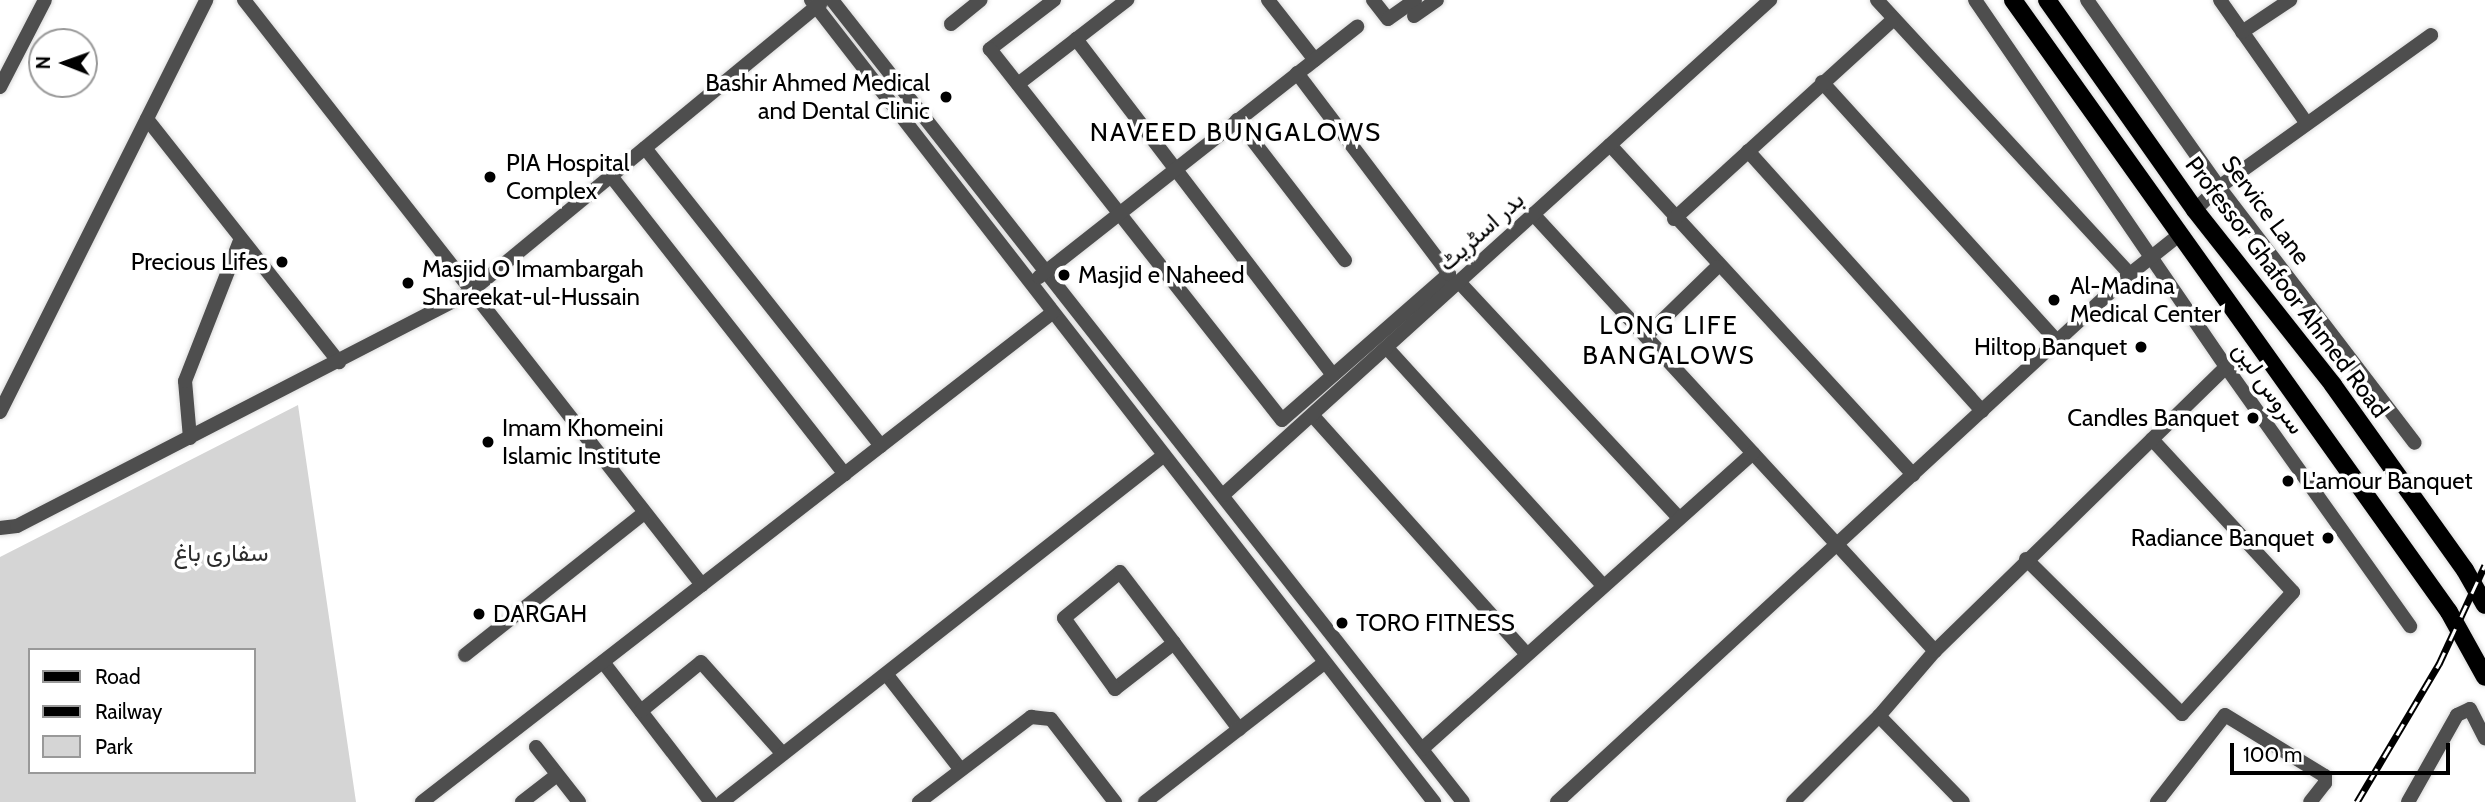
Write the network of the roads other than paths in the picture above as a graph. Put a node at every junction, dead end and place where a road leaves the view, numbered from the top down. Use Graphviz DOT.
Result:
graph roads {
  1 [pos="45,0"];
  2 [pos="206,0"];
  3 [pos="243,0"];
  4 [pos="832,0"];
  5 [pos="981,0"];
  6 [pos="1054,0"];
  7 [pos="1127,0"];
  8 [pos="1268,0"];
  9 [pos="1373,0"];
  10 [pos="1415,0"];
  11 [pos="1437,0"];
  12 [pos="1770,0"];
  13 [pos="1877,0"];
  14 [pos="1975,0"];
  15 [pos="2013,0"];
  16 [pos="2047,0"];
  17 [pos="2087,0"];
  18 [pos="2220,0"];
  19 [pos="2290,0"];
  20 [pos="817,2"];
  21 [pos="1414,16"];
  22 [pos="1894,19"];
  23 [pos="951,24"];
  24 [pos="1357,27"];
  25 [pos="2242,32"];
  26 [pos="2431,35"];
  27 [pos="1076,40"];
  28 [pos="1315,60"];
  29 [pos="1297,74"];
  30 [pos="1822,82"];
  31 [pos="1018,84"];
  32 [pos="0,87"];
  33 [pos="147,119"];
  34 [pos="1237,120"];
  35 [pos="2307,124"];
  36 [pos="1609,145"];
  37 [pos="645,148"];
  38 [pos="1748,150"];
  39 [pos="1175,168"];
  40 [pos="611,176"];
  41 [pos="2220,187"];
  42 [pos="2195,210"];
  43 [pos="1118,213"];
  44 [pos="1533,214"];
  45 [pos="1674,219"];
  46 [pos="2178,236"];
  47 [pos="240,241"];
  48 [pos="2152,254"];
  49 [pos="1345,260"];
  50 [pos="1717,267"];
  51 [pos="1044,273"];
  52 [pos="2130,274"];
  53 [pos="1459,282"];
  54 [pos="1029,284"];
  55 [pos="469,293"];
  56 [pos="1052,313"];
  57 [pos="1646,336"];
  58 [pos="2058,342"];
  59 [pos="1387,348"];
  60 [pos="339,362"];
  61 [pos="2226,368"];
  62 [pos="1333,375"];
  63 [pos="1982,411"];
  64 [pos="0,412"];
  65 [pos="1313,416"];
  66 [pos="190,438"];
  67 [pos="2152,439"];
  68 [pos="2415,443"];
  69 [pos="881,446"];
  70 [pos="1753,453"];
  71 [pos="1163,456"];
  72 [pos="845,474"];
  73 [pos="1913,475"];
  74 [pos="1223,495"];
  75 [pos="644,513"];
  76 [pos="1679,518"];
  77 [pos="0,528"];
  78 [pos="1837,545"];
  79 [pos="2026,559"];
  80 [pos="702,585"];
  81 [pos="1603,585"];
  82 [pos="2485,605"];
  83 [pos="2410,626"];
  84 [pos="1174,643"];
  85 [pos="1935,651"];
  86 [pos="1526,653"];
  87 [pos="465,655"];
  88 [pos="603,662"];
  89 [pos="1324,663"];
  90 [pos="887,675"];
  91 [pos="2485,677"];
  92 [pos="641,711"];
  93 [pos="1879,716"];
  94 [pos="1239,729"];
  95 [pos="2485,738"];
  96 [pos="536,747"];
  97 [pos="1422,749"];
  98 [pos="783,754"];
  99 [pos="961,770"];
  100 [pos="557,775"];
  101 [pos="2161,797"];
  102 [pos="422,802"];
  103 [pos="522,802"];
  104 [pos="579,802"];
  105 [pos="711,802"];
  106 [pos="722,802"];
  107 [pos="919,802"];
  108 [pos="1115,802"];
  109 [pos="1145,802"];
  110 [pos="1434,802"];
  111 [pos="1463,802"];
  112 [pos="1556,802"];
  113 [pos="1793,802"];
  114 [pos="1963,802"];
  115 [pos="2179,802"];
  116 [pos="2310,802"];
  117 [pos="2408,802"];
  1 -- 32 [label="street"];
  2 -- 33 [label="street"];
  3 -- 55 [label="street"];
  4 -- 51 [label="street"];
  5 -- 23 [label="street"];
  6 -- 31 [label="street"];
  7 -- 27 [label="street"];
  8 -- 28 [label="street"];
  9 -- 10 [label="street"];
  11 -- 21 [label="street"];
  12 -- 36 [label="street, بدر اسٹریٹ"];
  13 -- 22 [label="street"];
  14 -- 48 [label="street, سروس لین"];
  15 -- 46 [label="main road"];
  16 -- 42 [label="main road, Professor Ghafoor Ahmed Road"];
  17 -- 41 [label="street, Service Lane"];
  18 -- 25 [label="street"];
  19 -- 25 [label="street"];
  20 -- 37 [label="street"];
  20 -- 54 [label="street"];
  22 -- 30 [label="street"];
  22 -- 52 [label="street"];
  24 -- 28 [label="street"];
  25 -- 35 [label="street"];
  26 -- 35 [label="street"];
  27 -- 31 [label="street"];
  27 -- 39 [label="street"];
  28 -- 29 [label="street"];
  29 -- 34 [label="street"];
  29 -- 62 [label="street"];
  30 -- 38 [label="street"];
  30 -- 58 [label="street"];
  31 -- 43 [label="street"];
  33 -- 47 [label="street"];
  33 -- 64 [label="street"];
  34 -- 39 [label="street"];
  34 -- 49 [label="street"];
  35 -- 41 [label="street"];
  36 -- 44 [label="street, بدر اسٹریٹ"];
  36 -- 45 [label="street"];
  37 -- 40 [label="street"];
  37 -- 69 [label="street"];
  38 -- 45 [label="street"];
  38 -- 63 [label="street"];
  39 -- 43 [label="street"];
  39 -- 62 [label="street"];
  40 -- 55 [label="street"];
  40 -- 72 [label="street"];
  41 -- 42 [label="street"];
  41 -- 68 [label="street, Service Lane"];
  42 -- 82 [label="main road, Professor Ghafoor Ahmed Road"];
  43 -- 51 [label="street"];
  43 -- 62 [label="street"];
  44 -- 53 [label="street, بدر اسٹریٹ"];
  44 -- 57 [label="street"];
  45 -- 50 [label="street"];
  46 -- 48 [label="street"];
  46 -- 91 [label="main road"];
  47 -- 60 [label="street"];
  47 -- 66 [label="street"];
  48 -- 52 [label="street"];
  48 -- 61 [label="street, سروس لین"];
  50 -- 57 [label="street"];
  50 -- 73 [label="street"];
  51 -- 54 [label="street"];
  51 -- 74 [label="street"];
  52 -- 58 [label="street"];
  53 -- 59 [label="street, بدر اسٹریٹ"];
  53 -- 76 [label="street"];
  54 -- 56 [label="street"];
  55 -- 60 [label="street"];
  55 -- 75 [label="street"];
  56 -- 69 [label="street"];
  56 -- 71 [label="street"];
  57 -- 70 [label="street"];
  58 -- 63 [label="street"];
  59 -- 65 [label="street, بدر اسٹریٹ"];
  59 -- 81 [label="street"];
  60 -- 66 [label="street"];
  61 -- 67 [label="street"];
  61 -- 83 [label="street, سروس لین"];
  63 -- 73 [label="street"];
  65 -- 74 [label="street, بدر اسٹریٹ"];
  65 -- 86 [label="street"];
  66 -- 77 [label="street"];
  67 -- 79 [label="street"];
  67 -- 79 [label="street"];
  69 -- 72 [label="street"];
  70 -- 76 [label="street"];
  70 -- 78 [label="street"];
  71 -- 89 [label="street"];
  71 -- 90 [label="street"];
  72 -- 80 [label="street"];
  73 -- 78 [label="street"];
  74 -- 97 [label="street"];
  75 -- 80 [label="street"];
  75 -- 87 [label="street"];
  76 -- 81 [label="street"];
  78 -- 85 [label="street"];
  78 -- 112 [label="street"];
  79 -- 85 [label="street"];
  80 -- 88 [label="street"];
  81 -- 86 [label="street"];
  84 -- 84 [label="street"];
  84 -- 94 [label="street"];
  85 -- 93 [label="street"];
  86 -- 97 [label="street"];
  88 -- 92 [label="street"];
  88 -- 102 [label="street"];
  89 -- 94 [label="street"];
  89 -- 110 [label="street"];
  90 -- 98 [label="street"];
  90 -- 99 [label="street"];
  92 -- 98 [label="street"];
  92 -- 105 [label="street"];
  93 -- 113 [label="street"];
  93 -- 114 [label="street"];
  94 -- 109 [label="street"];
  95 -- 117 [label="street"];
  96 -- 100 [label="street"];
  97 -- 111 [label="street"];
  98 -- 106 [label="street"];
  99 -- 107 [label="street"];
  99 -- 108 [label="street"];
  100 -- 103 [label="street"];
  100 -- 104 [label="street"];
  101 -- 115 [label="street"];
  101 -- 116 [label="street"];
}
